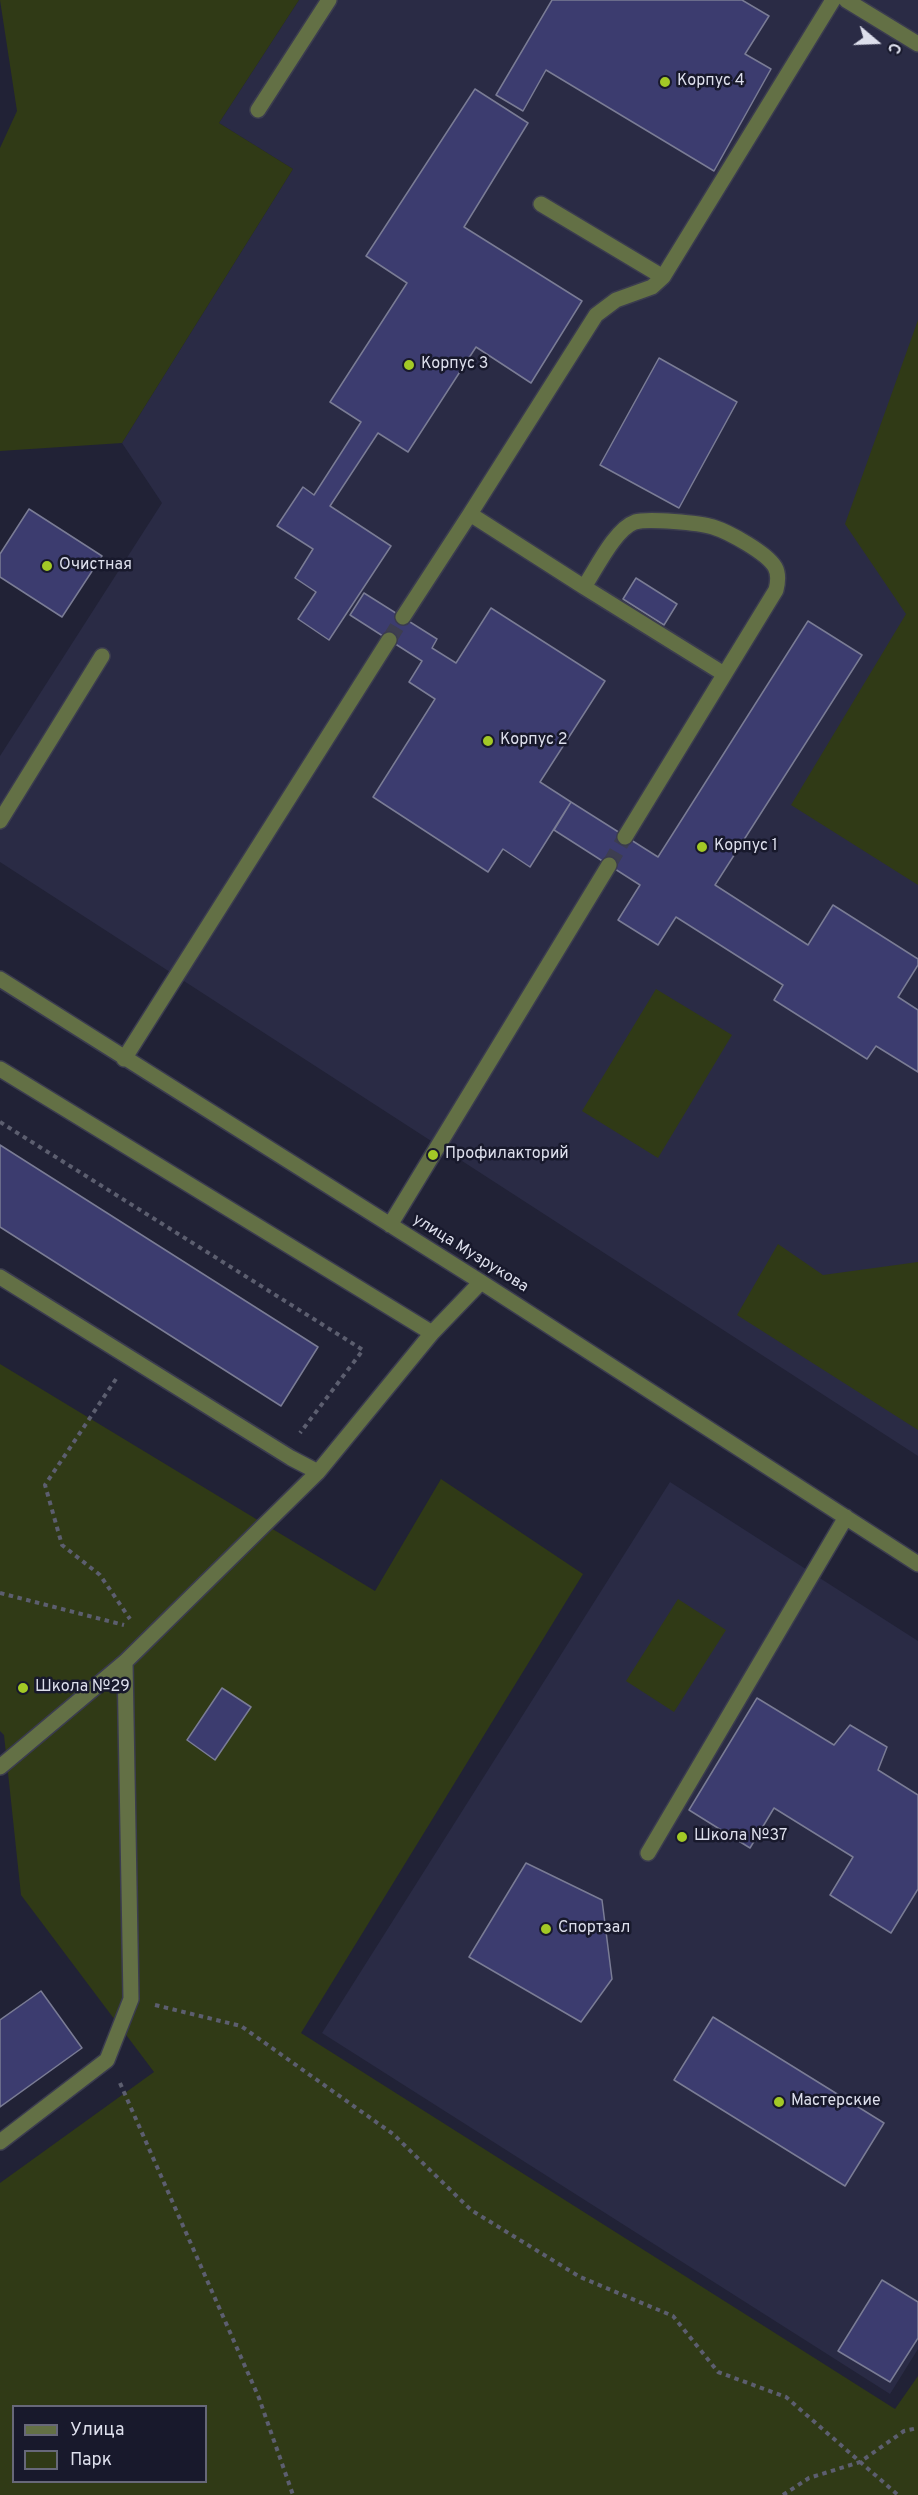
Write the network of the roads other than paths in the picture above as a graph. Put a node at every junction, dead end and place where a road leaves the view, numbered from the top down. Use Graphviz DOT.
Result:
graph roads {
  1 [pos="329,0"];
  2 [pos="833,0"];
  3 [pos="846,0"];
  4 [pos="918,44"];
  5 [pos="258,110"];
  6 [pos="541,204"];
  7 [pos="663,278"];
  8 [pos="470,514"];
  9 [pos="584,587"];
  10 [pos="403,618"];
  11 [pos="389,640"];
  12 [pos="102,656"];
  13 [pos="724,674"];
  14 [pos="0,821"];
  15 [pos="626,837"];
  16 [pos="609,865"];
  17 [pos="0,979"];
  18 [pos="124,1059"];
  19 [pos="0,1069"];
  20 [pos="390,1225"];
  21 [pos="0,1277"];
  22 [pos="481,1282"];
  23 [pos="432,1333"];
  24 [pos="318,1472"];
  25 [pos="846,1517"];
  26 [pos="918,1564"];
  27 [pos="125,1662"];
  28 [pos="0,1767"];
  29 [pos="648,1853"];
  30 [pos="0,2142"];
  1 -- 5 [label="street"];
  2 -- 7 [label="street"];
  3 -- 4 [label="street"];
  6 -- 7 [label="street"];
  7 -- 8 [label="street"];
  8 -- 9 [label="street"];
  8 -- 10 [label="street"];
  9 -- 13 [label="street"];
  9 -- 13 [label="street"];
  11 -- 18 [label="street"];
  12 -- 14 [label="street"];
  13 -- 15 [label="street"];
  16 -- 20 [label="street"];
  17 -- 18 [label="street, улица Музрукова"];
  18 -- 20 [label="street, улица Музрукова"];
  19 -- 23 [label="street"];
  20 -- 22 [label="street, улица Музрукова"];
  21 -- 24 [label="street"];
  22 -- 23 [label="street"];
  22 -- 25 [label="street, улица Музрукова"];
  23 -- 24 [label="street"];
  24 -- 27 [label="street"];
  25 -- 26 [label="street, улица Музрукова"];
  25 -- 29 [label="street"];
  27 -- 28 [label="street"];
  27 -- 30 [label="street"];
}
